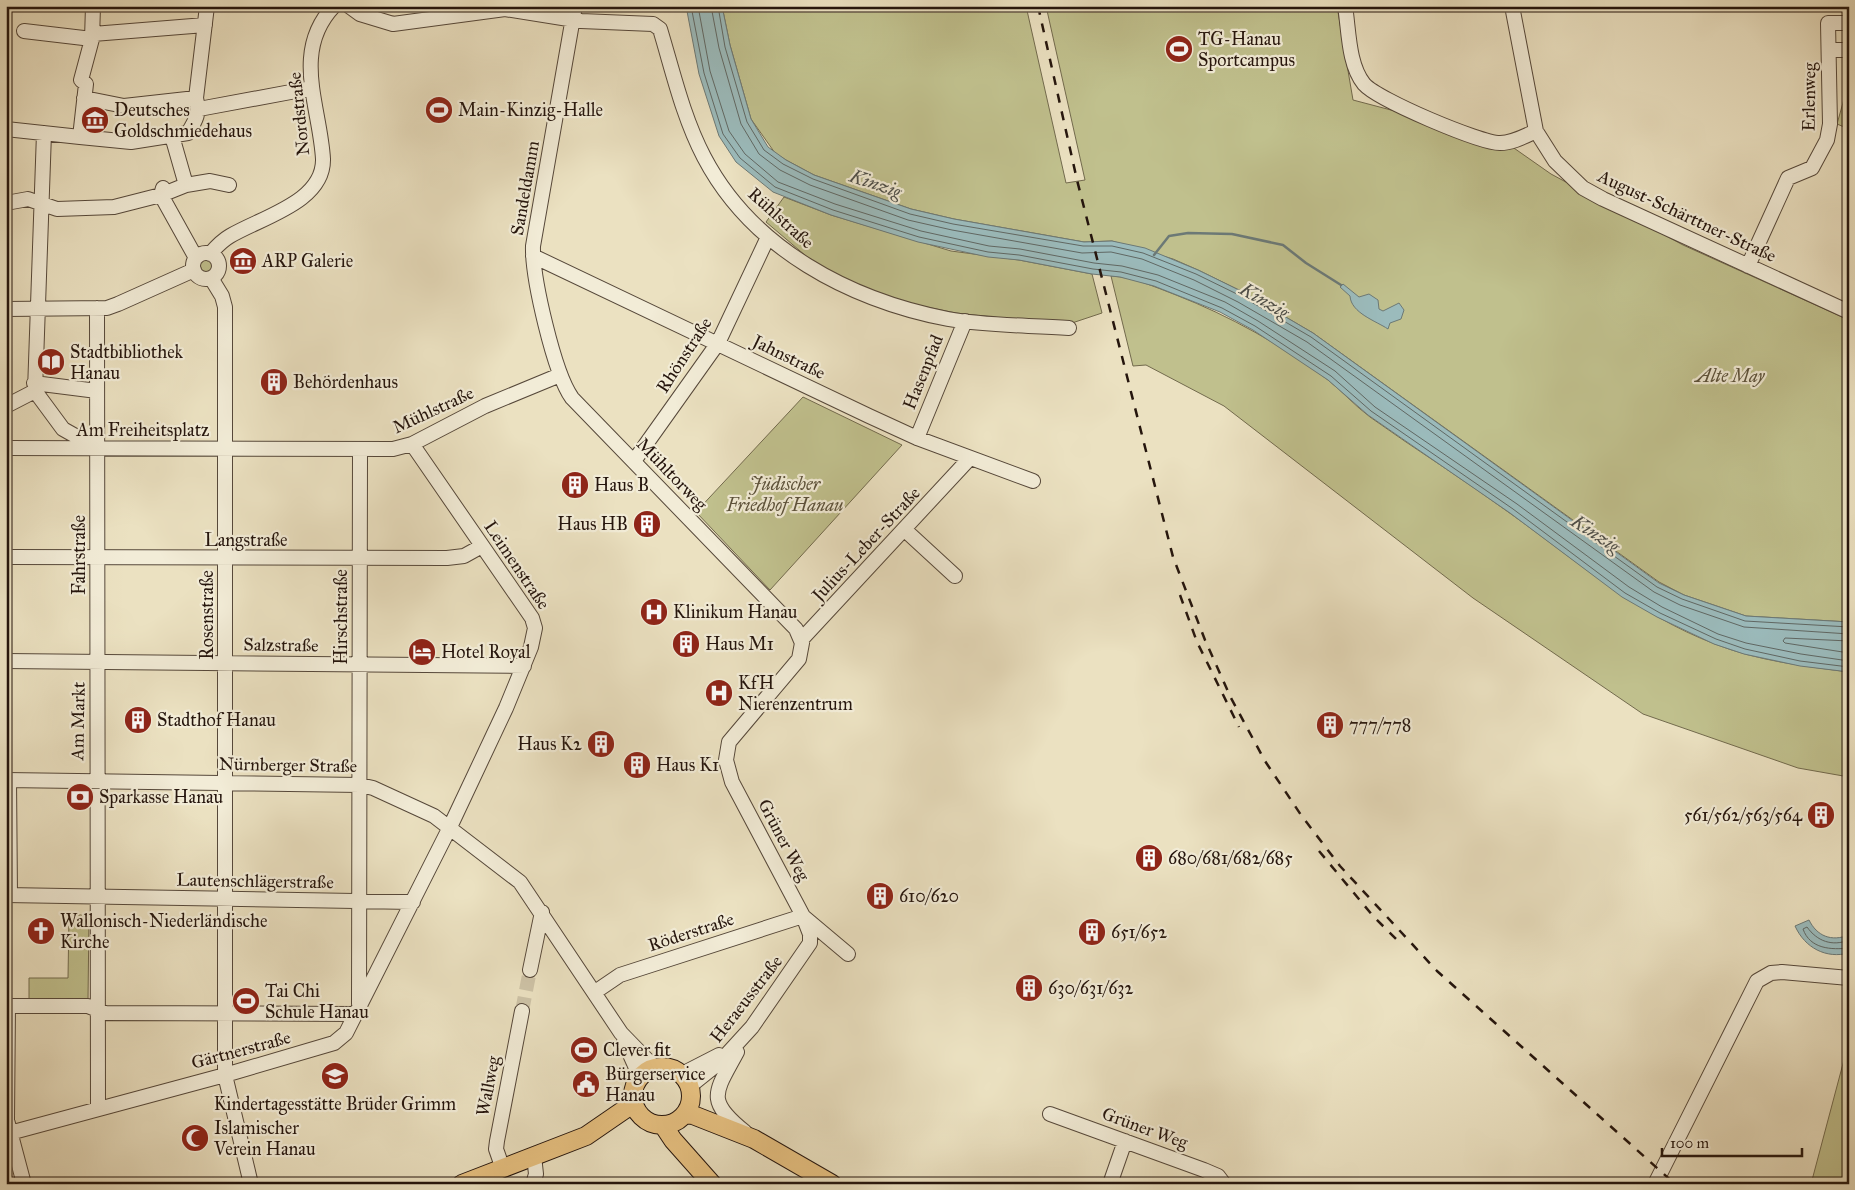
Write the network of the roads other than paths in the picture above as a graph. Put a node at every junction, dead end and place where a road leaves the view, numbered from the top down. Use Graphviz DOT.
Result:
graph roads {
  1 [pos="93,6"];
  2 [pos="207,6"];
  3 [pos="334,6"];
  4 [pos="349,6"];
  5 [pos="1345,6"];
  6 [pos="1512,6"];
  7 [pos="574,13"];
  8 [pos="1849,23"];
  9 [pos="205,25"];
  10 [pos="24,31"];
  11 [pos="93,36"];
  12 [pos="1829,50"];
  13 [pos="1849,50"];
  14 [pos="312,88"];
  15 [pos="84,98"];
  16 [pos="198,104"];
  17 [pos="6,129"];
  18 [pos="1536,131"];
  19 [pos="44,132"];
  20 [pos="172,136"];
  21 [pos="80,137"];
  22 [pos="186,185"];
  23 [pos="229,185"];
  24 [pos="162,191"];
  25 [pos="6,203"];
  26 [pos="42,204"];
  27 [pos="768,237"];
  28 [pos="210,254"];
  29 [pos="533,256"];
  30 [pos="195,264"];
  31 [pos="1748,266"];
  32 [pos="211,278"];
  33 [pos="39,308"];
  34 [pos="97,308"];
  35 [pos="6,309"];
  36 [pos="1849,312"];
  37 [pos="965,321"];
  38 [pos="1069,328"];
  39 [pos="718,343"];
  40 [pos="560,375"];
  41 [pos="35,387"];
  42 [pos="97,391"];
  43 [pos="6,406"];
  44 [pos="917,438"];
  45 [pos="412,444"];
  46 [pos="6,448"];
  47 [pos="97,448"];
  48 [pos="226,448"];
  49 [pos="360,450"];
  50 [pos="970,458"];
  51 [pos="634,461"];
  52 [pos="1033,481"];
  53 [pos="904,530"];
  54 [pos="482,546"];
  55 [pos="6,557"];
  56 [pos="98,558"];
  57 [pos="226,559"];
  58 [pos="360,559"];
  59 [pos="955,576"];
  60 [pos="801,640"];
  61 [pos="6,661"];
  62 [pos="98,662"];
  63 [pos="226,663"];
  64 [pos="359,665"];
  65 [pos="524,666"];
  66 [pos="8,780"];
  67 [pos="96,782"];
  68 [pos="226,782"];
  69 [pos="732,782"];
  70 [pos="360,785"];
  71 [pos="450,827"];
  72 [pos="8,896"];
  73 [pos="97,896"];
  74 [pos="225,899"];
  75 [pos="360,901"];
  76 [pos="413,902"];
  77 [pos="542,912"];
  78 [pos="804,916"];
  79 [pos="806,952"];
  80 [pos="848,954"];
  81 [pos="530,970"];
  82 [pos="1849,978"];
  83 [pos="595,992"];
  84 [pos="7,1006"];
  85 [pos="97,1010"];
  86 [pos="358,1011"];
  87 [pos="522,1011"];
  88 [pos="225,1013"];
  89 [pos="621,1033"];
  90 [pos="746,1033"];
  91 [pos="655,1068"];
  92 [pos="225,1075"];
  93 [pos="640,1077"];
  94 [pos="688,1086"];
  95 [pos="98,1108"];
  96 [pos="637,1110"];
  97 [pos="1050,1114"];
  98 [pos="675,1120"];
  99 [pos="8,1134"];
  100 [pos="749,1137"];
  101 [pos="1126,1141"];
  102 [pos="534,1156"];
  103 [pos="503,1169"];
  104 [pos="24,1184"];
  105 [pos="251,1184"];
  106 [pos="462,1184"];
  107 [pos="533,1184"];
  108 [pos="712,1184"];
  109 [pos="832,1184"];
  110 [pos="1110,1184"];
  111 [pos="1224,1184"];
  112 [pos="1655,1184"];
  1 -- 11 [label="street"];
  2 -- 9 [label="street"];
  3 -- 14 [label="street, Nordstraße"];
  4 -- 7 [label="street"];
  5 -- 18 [label="street"];
  6 -- 18 [label="street, August-Schärttner-Straße"];
  7 -- 27 [label="street, Rühlstraße"];
  7 -- 29 [label="street, Sandeldamm"];
  8 -- 12 [label="street, Erlenweg"];
  9 -- 11 [label="street"];
  9 -- 16 [label="street"];
  10 -- 11 [label="street"];
  11 -- 15 [label="street"];
  12 -- 13 [label="street"];
  12 -- 31 [label="street, Erlenweg"];
  14 -- 16 [label="street"];
  14 -- 28 [label="street, Nordstraße"];
  15 -- 16 [label="street"];
  15 -- 21 [label="street"];
  16 -- 20 [label="street"];
  17 -- 19 [label="street"];
  18 -- 31 [label="street, August-Schärttner-Straße"];
  19 -- 21 [label="street"];
  19 -- 26 [label="street"];
  20 -- 21 [label="street"];
  20 -- 22 [label="street"];
  22 -- 23 [label="street"];
  22 -- 24 [label="street"];
  24 -- 26 [label="street"];
  24 -- 30 [label="street"];
  25 -- 26 [label="street"];
  26 -- 33 [label="street"];
  27 -- 37 [label="street, Rühlstraße"];
  27 -- 39 [label="street, Rhönstraße"];
  28 -- 30 [label="street"];
  28 -- 32 [label="street"];
  29 -- 39 [label="street, Jahnstraße"];
  29 -- 40 [label="street, Sandeldamm"];
  30 -- 32 [label="street"];
  30 -- 34 [label="street"];
  31 -- 36 [label="street, August-Schärttner-Straße"];
  32 -- 48 [label="street, Am Freiheitsplatz"];
  33 -- 34 [label="street"];
  33 -- 35 [label="street"];
  33 -- 41 [label="street"];
  34 -- 42 [label="street, Fahrstraße"];
  37 -- 38 [label="street, Rühlstraße"];
  37 -- 44 [label="street, Hasenpfad"];
  39 -- 44 [label="street, Jahnstraße"];
  39 -- 51 [label="street, Rhönstraße"];
  40 -- 45 [label="street, Mühlstraße"];
  40 -- 51 [label="street, Mühltorweg"];
  41 -- 42 [label="street"];
  41 -- 43 [label="street"];
  41 -- 47 [label="street"];
  42 -- 47 [label="street, Fahrstraße"];
  44 -- 50 [label="street, Jahnstraße"];
  45 -- 49 [label="street, Mühlstraße"];
  45 -- 54 [label="street, Leimenstraße"];
  46 -- 47 [label="street, Am Freiheitsplatz"];
  47 -- 48 [label="street, Am Freiheitsplatz"];
  47 -- 56 [label="street, Fahrstraße"];
  48 -- 49 [label="street, Mühlstraße"];
  48 -- 57 [label="street, Rosenstraße"];
  49 -- 58 [label="street, Hirschstraße"];
  50 -- 52 [label="street, Jahnstraße"];
  50 -- 53 [label="street, Julius-Leber-Straße"];
  51 -- 60 [label="street, Mühltorweg"];
  53 -- 59 [label="street"];
  53 -- 60 [label="street, Julius-Leber-Straße"];
  54 -- 58 [label="street, Langstraße"];
  54 -- 65 [label="street, Leimenstraße"];
  55 -- 56 [label="street, Langstraße"];
  56 -- 57 [label="street, Langstraße"];
  56 -- 62 [label="street, Fahrstraße"];
  57 -- 58 [label="street, Langstraße"];
  57 -- 63 [label="street, Rosenstraße"];
  58 -- 64 [label="street, Hirschstraße"];
  60 -- 69 [label="street, Julius-Leber-Straße"];
  61 -- 62 [label="street, Am Markt"];
  62 -- 63 [label="street, Salzstraße"];
  62 -- 67 [label="street, Am Markt"];
  63 -- 64 [label="street, Salzstraße"];
  63 -- 68 [label="street, Rosenstraße"];
  64 -- 65 [label="street, Salzstraße"];
  64 -- 70 [label="street, Hirschstraße"];
  65 -- 71 [label="street, Leimenstraße"];
  66 -- 67 [label="street, Am Markt"];
  66 -- 72 [label="street"];
  67 -- 68 [label="street, Nürnberger Straße"];
  67 -- 73 [label="street"];
  68 -- 70 [label="street, Nürnberger Straße"];
  68 -- 74 [label="street, Rosenstraße"];
  69 -- 78 [label="street, Grüner Weg"];
  70 -- 71 [label="street, Nürnberger Straße"];
  70 -- 75 [label="street, Hirschstraße"];
  71 -- 76 [label="street, Gärtnerstraße"];
  71 -- 77 [label="street, Nürnberger Straße"];
  72 -- 73 [label="street, Lautenschlägerstraße"];
  73 -- 74 [label="street, Lautenschlägerstraße"];
  73 -- 85 [label="street"];
  74 -- 75 [label="street, Lautenschlägerstraße"];
  74 -- 88 [label="street, Rosenstraße"];
  75 -- 76 [label="street, Lautenschlägerstraße"];
  75 -- 86 [label="street, Hirschstraße"];
  76 -- 86 [label="street, Gärtnerstraße"];
  77 -- 81 [label="street"];
  77 -- 83 [label="street, Nürnberger Straße"];
  78 -- 79 [label="street, Grüner Weg"];
  78 -- 80 [label="street, Grüner Weg"];
  78 -- 83 [label="street, Röderstraße"];
  79 -- 90 [label="street, Heraeusstraße"];
  82 -- 112 [label="street"];
  83 -- 89 [label="street, Nürnberger Straße"];
  84 -- 85 [label="street"];
  84 -- 99 [label="street"];
  85 -- 88 [label="street"];
  85 -- 95 [label="street"];
  86 -- 88 [label="street"];
  86 -- 92 [label="street, Gärtnerstraße"];
  87 -- 103 [label="street, Wallweg"];
  88 -- 92 [label="street, Rosenstraße"];
  89 -- 91 [label="street, Nürnberger Straße"];
  89 -- 93 [label="street"];
  90 -- 94 [label="street, Heraeusstraße"];
  90 -- 100 [label="street"];
  91 -- 93 [label="main road"];
  91 -- 94 [label="main road"];
  92 -- 95 [label="street, Gärtnerstraße"];
  92 -- 105 [label="street, Rosenstraße"];
  93 -- 96 [label="main road"];
  94 -- 98 [label="main road"];
  94 -- 100 [label="main road"];
  95 -- 99 [label="street, Gärtnerstraße"];
  96 -- 98 [label="main road"];
  96 -- 102 [label="main road"];
  97 -- 101 [label="street, Grüner Weg"];
  98 -- 100 [label="main road"];
  98 -- 108 [label="main road"];
  99 -- 104 [label="street"];
  100 -- 109 [label="main road"];
  101 -- 110 [label="street"];
  101 -- 111 [label="street, Grüner Weg"];
  102 -- 103 [label="main road"];
  102 -- 107 [label="street"];
  103 -- 106 [label="main road"];
}
